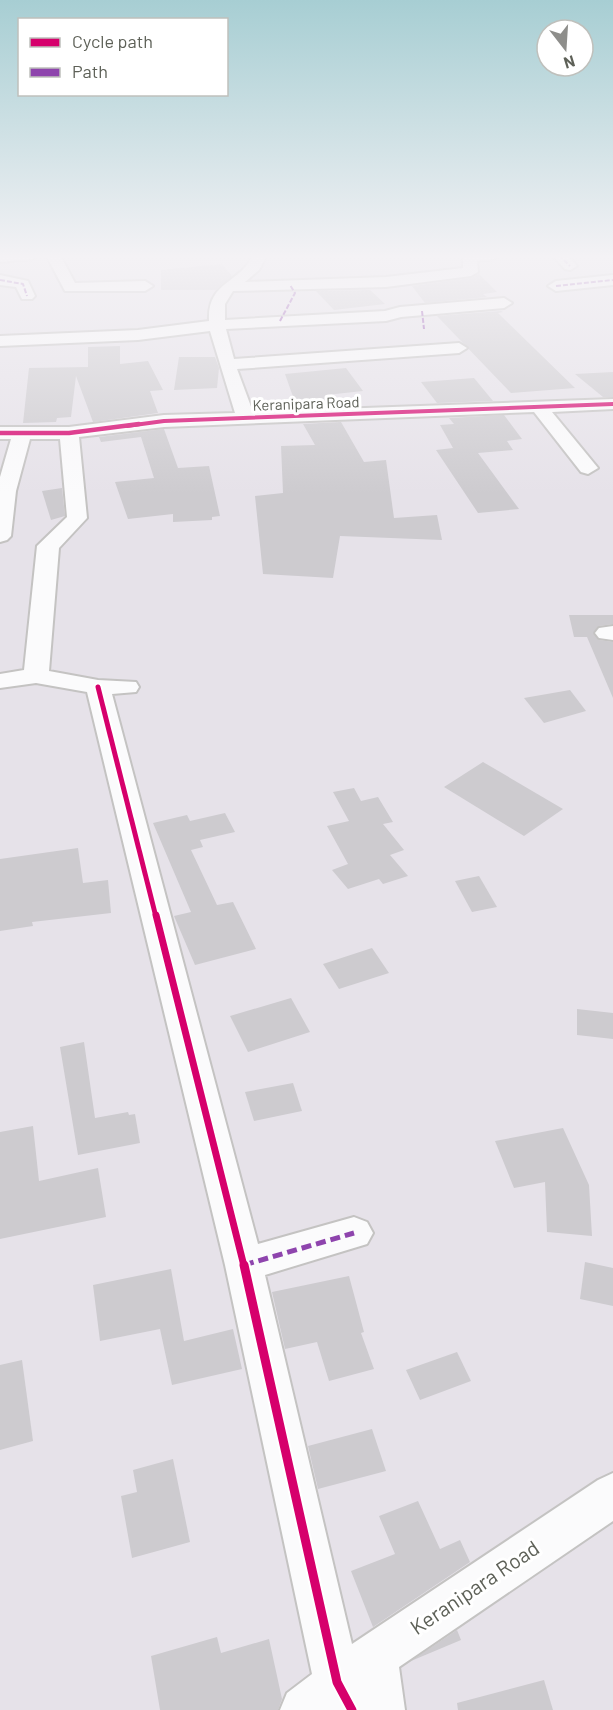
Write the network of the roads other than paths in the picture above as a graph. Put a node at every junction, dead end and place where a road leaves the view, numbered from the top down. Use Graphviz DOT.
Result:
graph roads {
  1 [pos="142,335"];
  2 [pos="219,335"];
  3 [pos="401,335"];
  4 [pos="0,341"];
  5 [pos="459,348"];
  6 [pos="414,352"];
  7 [pos="229,364"];
  8 [pos="539,407"];
  9 [pos="611,410"];
  10 [pos="246,418"];
  11 [pos="0,433"];
  12 [pos="22,433"];
  13 [pos="69,433"];
  14 [pos="588,468"];
  15 [pos="0,537"];
  16 [pos="36,676"];
  17 [pos="0,681"];
  18 [pos="354,1233"];
  19 [pos="244,1265"];
  20 [pos="613,1495"];
  21 [pos="342,1690"];
  22 [pos="381,1710"];
  1 -- 4 [label="street"];
  2 -- 7 [label="street"];
  3 -- 6 [label="street"];
  5 -- 6 [label="street"];
  6 -- 7 [label="street"];
  7 -- 10 [label="street"];
  8 -- 9 [label="street, Keranipara Road"];
  8 -- 10 [label="street, Keranipara Road"];
  8 -- 14 [label="street"];
  10 -- 13 [label="street, Keranipara Road"];
  11 -- 12 [label="street, Keranipara Road"];
  12 -- 13 [label="street, Keranipara Road"];
  12 -- 15 [label="street"];
  13 -- 16 [label="street"];
  16 -- 17 [label="street"];
  16 -- 19 [label="street"];
  18 -- 19 [label="street"];
  19 -- 21 [label="street"];
  20 -- 21 [label="street, Keranipara Road"];
  21 -- 22 [label="street"];
}
